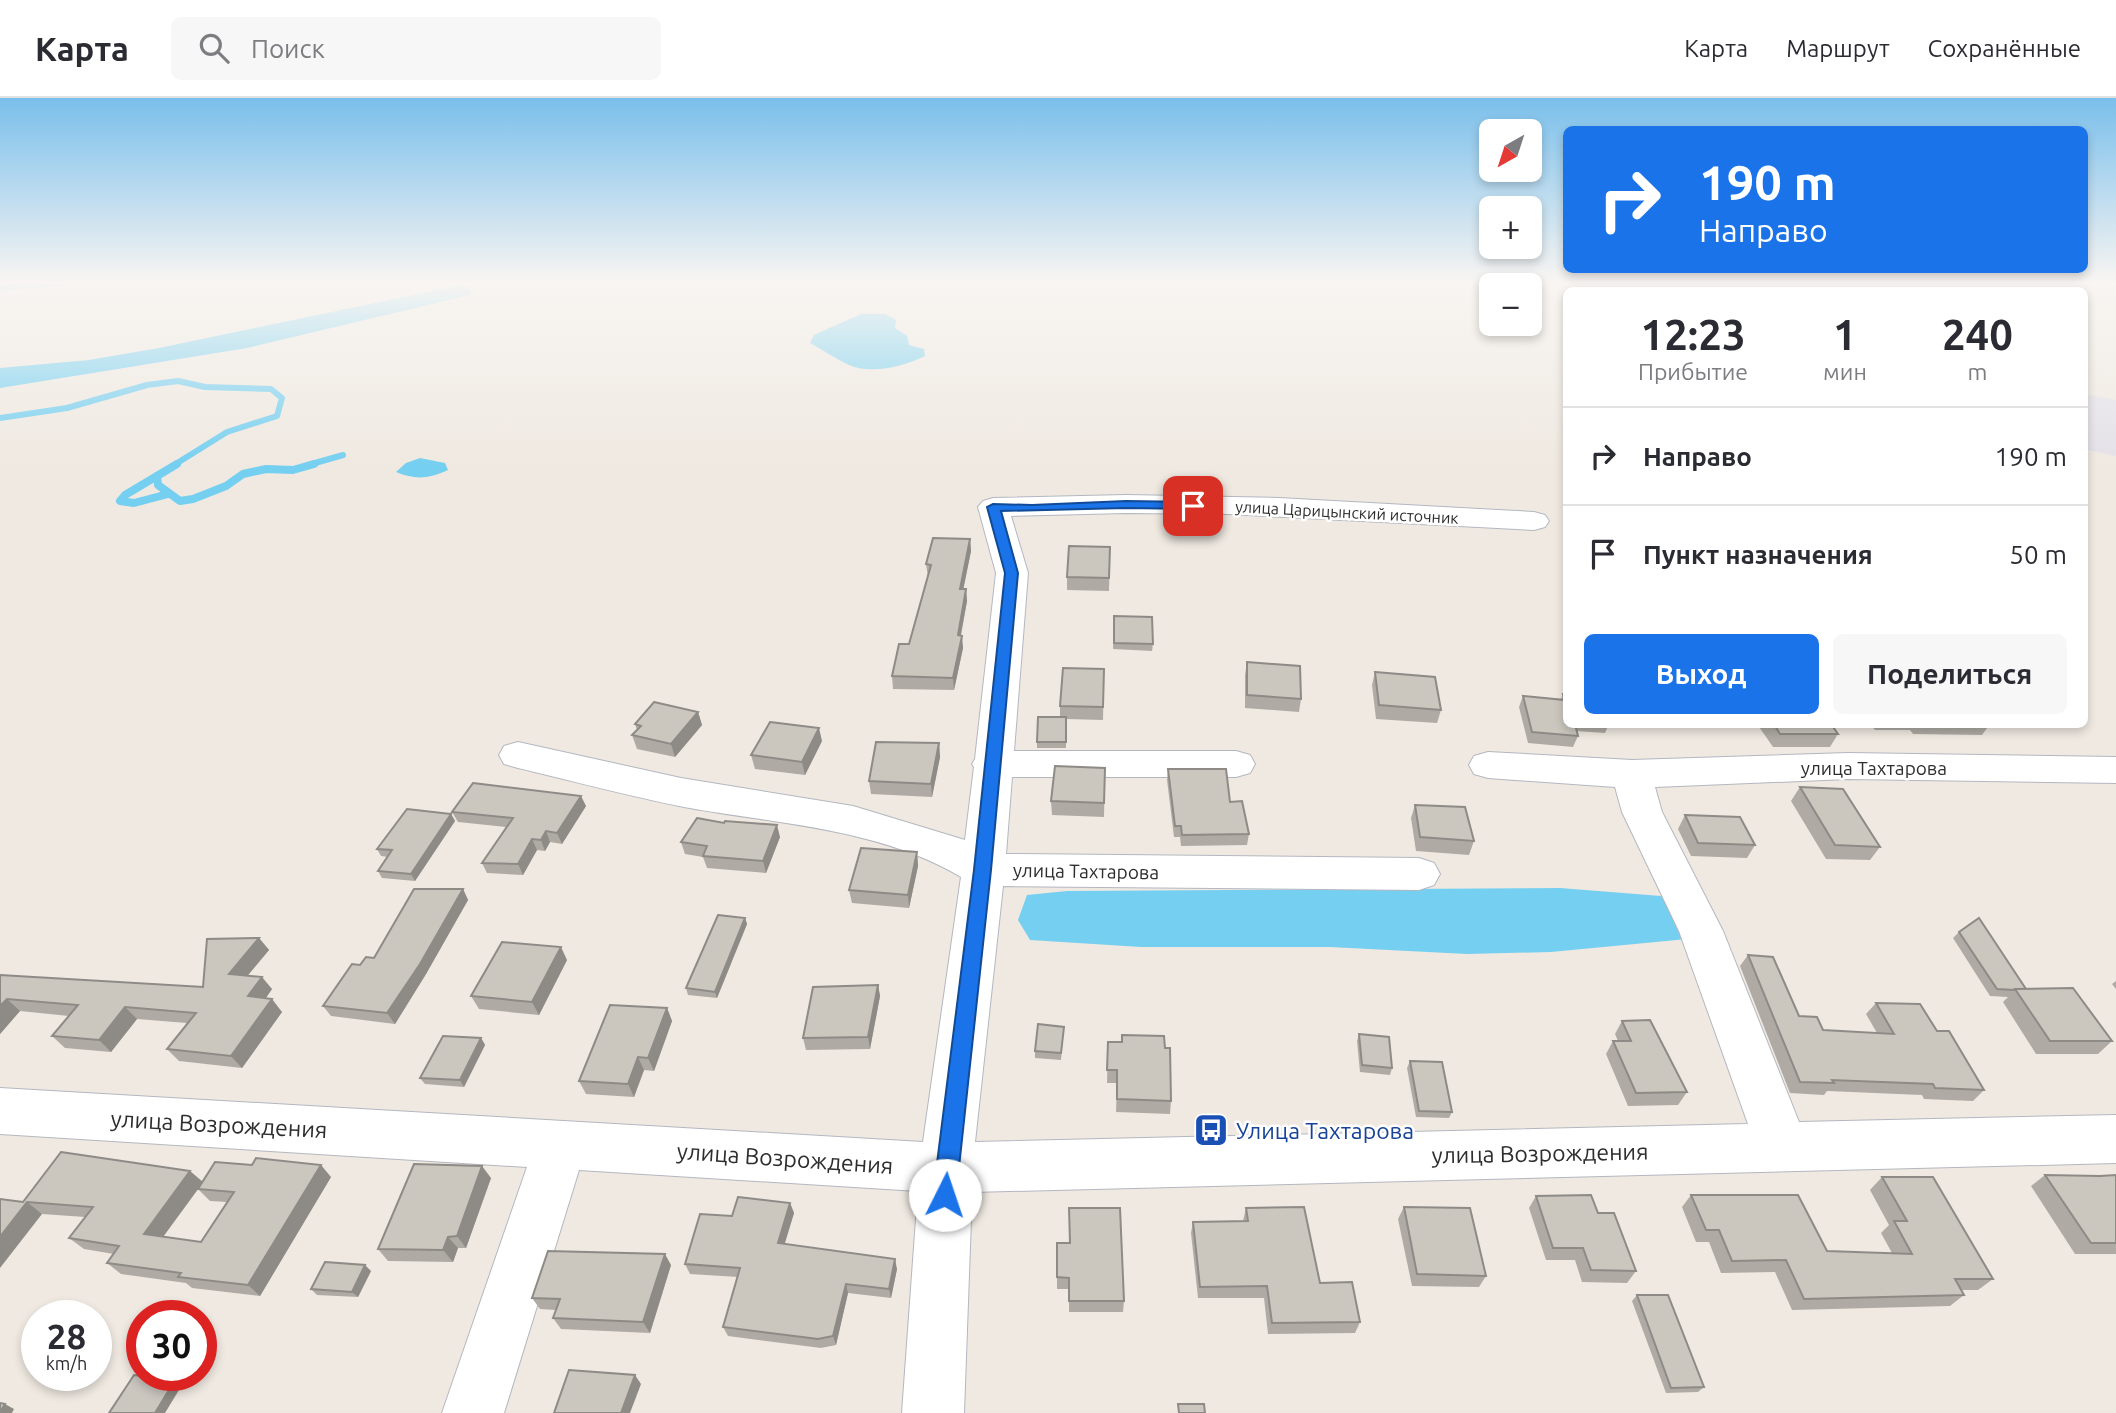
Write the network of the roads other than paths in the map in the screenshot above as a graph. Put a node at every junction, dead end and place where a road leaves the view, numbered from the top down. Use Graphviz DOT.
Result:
graph roads {
  1 [pos="1534,521"];
  2 [pos="518,755"];
  3 [pos="991,764"];
  4 [pos="1236,764"];
  5 [pos="1488,765"];
  6 [pos="2116,770"];
  7 [pos="1632,774"];
  8 [pos="983,870"];
  9 [pos="1419,874"];
  10 [pos="0,1111"];
  11 [pos="2116,1139"];
  12 [pos="561,1144"];
  13 [pos="1783,1147"];
  14 [pos="946,1168"];
  15 [pos="472,1413"];
  16 [pos="933,1413"];
  1 -- 3 [label="street, улица Царицынский источник"];
  2 -- 8 [label="street, улица Тахтарова"];
  3 -- 4 [label="street"];
  3 -- 8 [label="street"];
  5 -- 7 [label="street, улица Тахтарова"];
  6 -- 7 [label="street, улица Тахтарова"];
  7 -- 13 [label="street"];
  8 -- 9 [label="street, улица Тахтарова"];
  8 -- 14 [label="street"];
  10 -- 12 [label="street, улица Возрождения"];
  11 -- 13 [label="street, улица Возрождения"];
  12 -- 14 [label="street, улица Возрождения"];
  12 -- 15 [label="street"];
  13 -- 14 [label="street, улица Возрождения"];
  14 -- 16 [label="street"];
}
